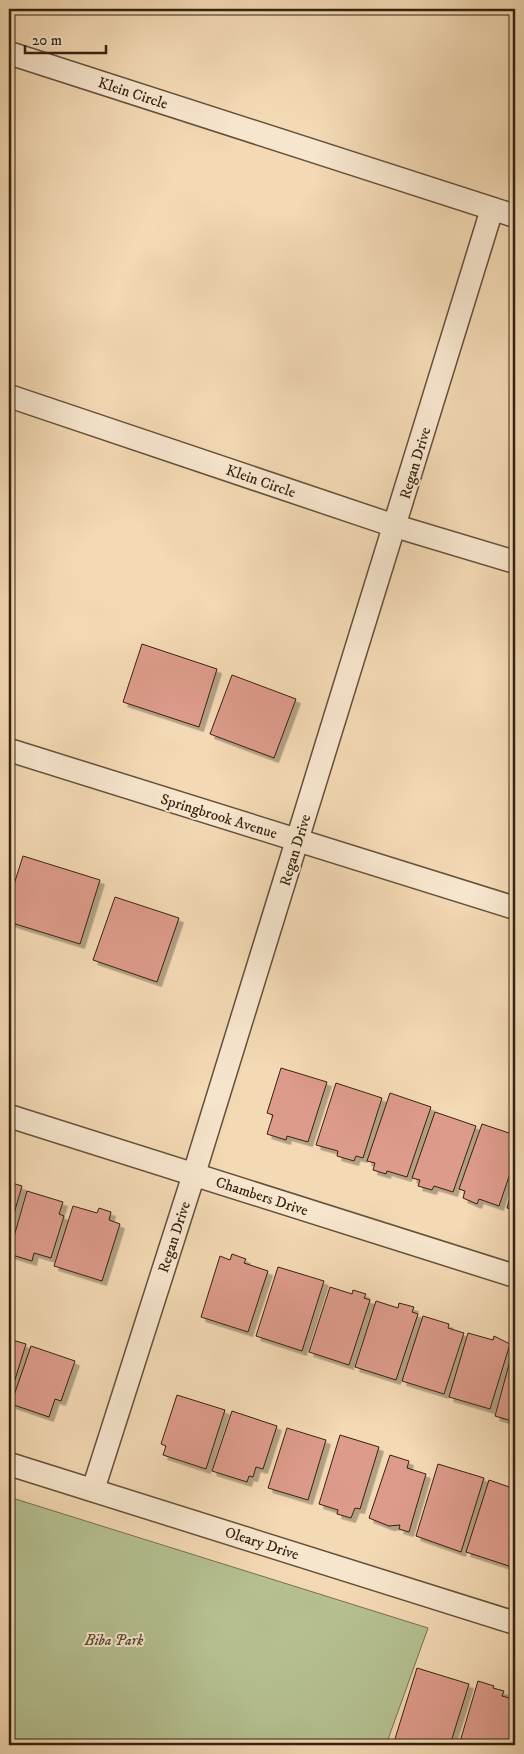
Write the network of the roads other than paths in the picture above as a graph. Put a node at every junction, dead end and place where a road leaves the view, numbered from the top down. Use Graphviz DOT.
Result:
graph roads {
  1 [pos="9,54"];
  2 [pos="492,209"];
  3 [pos="515,216"];
  4 [pos="9,396"];
  5 [pos="396,526"];
  6 [pos="515,562"];
  7 [pos="9,750"];
  8 [pos="298,840"];
  9 [pos="515,908"];
  10 [pos="9,1116"];
  11 [pos="194,1174"];
  12 [pos="515,1276"];
  13 [pos="9,1464"];
  14 [pos="93,1490"];
  15 [pos="515,1623"];
  1 -- 2 [label="street, Klein Circle"];
  2 -- 3 [label="street, Klein Circle"];
  2 -- 5 [label="street, Regan Drive"];
  4 -- 5 [label="street, Klein Circle"];
  5 -- 6 [label="street, Klein Circle"];
  5 -- 8 [label="street, Regan Drive"];
  7 -- 8 [label="street, Springbrook Avenue"];
  8 -- 9 [label="street, Springbrook Avenue"];
  8 -- 11 [label="street, Regan Drive"];
  10 -- 11 [label="street, Chambers Drive"];
  11 -- 12 [label="street, Chambers Drive"];
  11 -- 14 [label="street, Regan Drive"];
  13 -- 14 [label="street, Oleary Drive"];
  14 -- 15 [label="street, Oleary Drive"];
}
